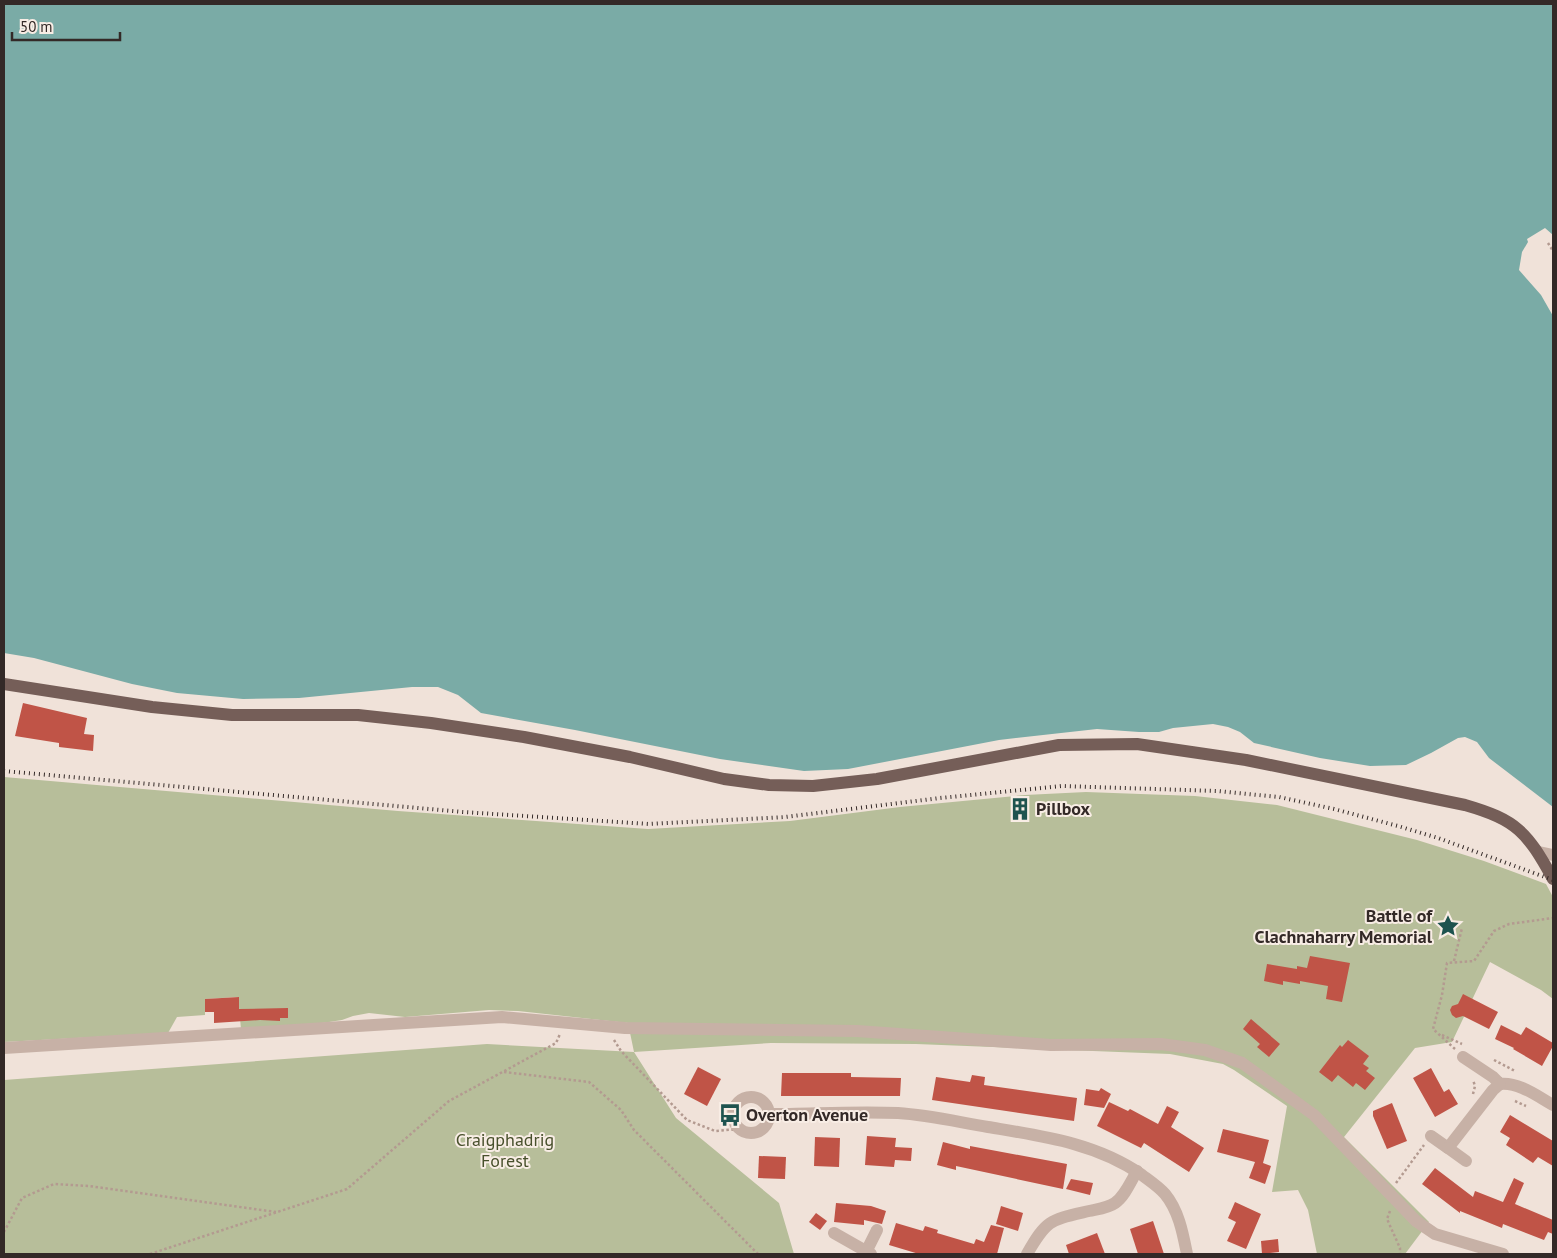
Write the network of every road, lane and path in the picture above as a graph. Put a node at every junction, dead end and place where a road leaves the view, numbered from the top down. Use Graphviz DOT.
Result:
graph roads {
  1 [pos="1548,243"];
  2 [pos="1553,251"];
  3 [pos="4,684"];
  4 [pos="1545,856"];
  5 [pos="1553,879"];
  6 [pos="1553,918"];
  7 [pos="1462,928"];
  8 [pos="1454,961"];
  9 [pos="566,1023"];
  10 [pos="604,1026"];
  11 [pos="4,1048"];
  12 [pos="1463,1057"];
  13 [pos="503,1072"];
  14 [pos="1472,1078"];
  15 [pos="1500,1084"];
  16 [pos="1471,1098"];
  17 [pos="1509,1098"];
  18 [pos="1553,1105"];
  19 [pos="1530,1108"];
  20 [pos="770,1114"];
  21 [pos="739,1129"];
  22 [pos="1431,1136"];
  23 [pos="1448,1148"];
  24 [pos="1466,1161"];
  25 [pos="1137,1171"];
  26 [pos="1392,1195"];
  27 [pos="277,1212"];
  28 [pos="877,1230"];
  29 [pos="4,1232"];
  30 [pos="834,1233"];
  31 [pos="868,1253"];
  32 [pos="150,1254"];
  33 [pos="758,1254"];
  34 [pos="1026,1254"];
  35 [pos="1187,1254"];
  36 [pos="1400,1254"];
  37 [pos="1503,1254"];
  1 -- 2 [label="path"];
  3 -- 4 [label="main road"];
  4 -- 5 [label="main road"];
  6 -- 8 [label="path"];
  7 -- 8 [label="path"];
  8 -- 12 [label="path"];
  9 -- 10 [label="street"];
  9 -- 11 [label="street"];
  9 -- 13 [label="path"];
  10 -- 21 [label="path"];
  10 -- 26 [label="street"];
  12 -- 15 [label="street"];
  13 -- 27 [label="path"];
  13 -- 33 [label="path"];
  14 -- 16 [label="path"];
  15 -- 18 [label="street"];
  15 -- 23 [label="street"];
  17 -- 19 [label="path"];
  20 -- 21 [label="street"];
  20 -- 21 [label="street"];
  20 -- 25 [label="street"];
  22 -- 23 [label="street"];
  22 -- 26 [label="path"];
  23 -- 24 [label="street"];
  25 -- 34 [label="street"];
  25 -- 35 [label="street"];
  26 -- 36 [label="path"];
  26 -- 37 [label="street"];
  27 -- 29 [label="path"];
  27 -- 32 [label="path"];
  28 -- 31 [label="street"];
  30 -- 31 [label="street"];
}
